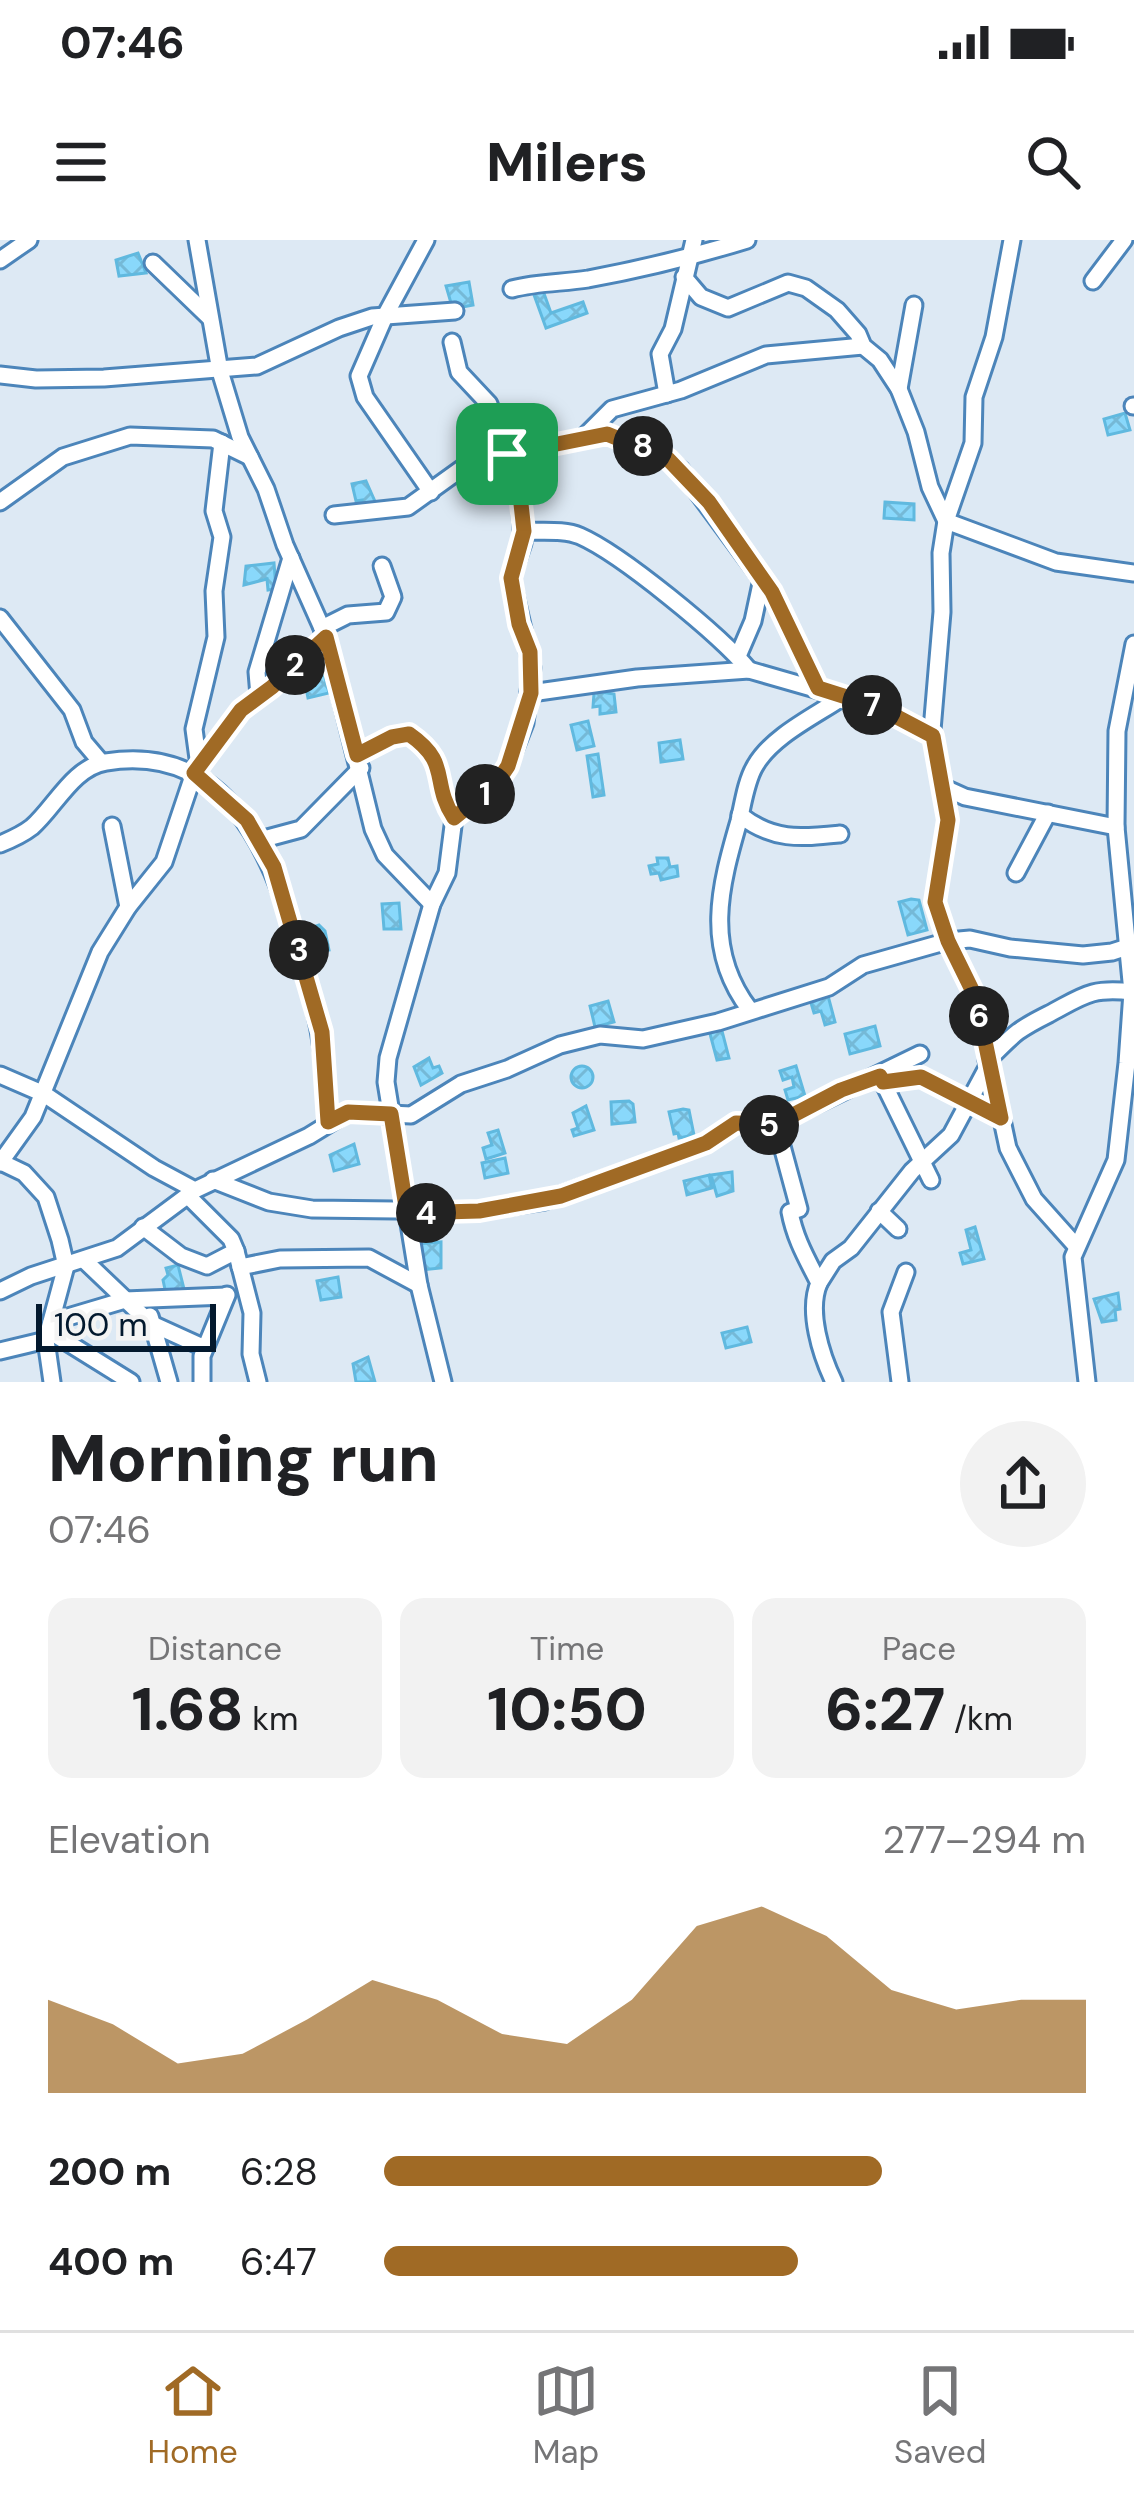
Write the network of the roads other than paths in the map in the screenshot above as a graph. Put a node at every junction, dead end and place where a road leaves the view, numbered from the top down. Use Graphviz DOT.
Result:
graph roads {
  1 [pos="29,240"];
  2 [pos="197,240"];
  3 [pos="426,240"];
  4 [pos="747,240"];
  5 [pos="1012,240"];
  6 [pos="1124,240"];
  7 [pos="693,249"];
  8 [pos="0,260"];
  9 [pos="153,263"];
  10 [pos="684,277"];
  11 [pos="1093,281"];
  12 [pos="512,289"];
  13 [pos="914,305"];
  14 [pos="455,310"];
  15 [pos="386,314"];
  16 [pos="210,318"];
  17 [pos="452,341"];
  18 [pos="862,346"];
  19 [pos="220,370"];
  20 [pos="0,375"];
  21 [pos="899,389"];
  22 [pos="667,394"];
  23 [pos="589,435"];
  24 [pos="222,443"];
  25 [pos="507,454"];
  26 [pos="250,457"];
  27 [pos="431,492"];
  28 [pos="0,502"];
  29 [pos="334,515"];
  30 [pos="946,520"];
  31 [pos="524,531"];
  32 [pos="291,558"];
  33 [pos="382,566"];
  34 [pos="1134,573"];
  35 [pos="762,579"];
  36 [pos="0,618"];
  37 [pos="324,632"];
  38 [pos="1134,644"];
  39 [pos="743,663"];
  40 [pos="818,688"];
  41 [pos="531,693"];
  42 [pos="259,696"];
  43 [pos="843,697"];
  44 [pos="933,736"];
  45 [pos="101,762"];
  46 [pos="359,762"];
  47 [pos="196,769"];
  48 [pos="945,788"];
  49 [pos="1048,813"];
  50 [pos="740,815"];
  51 [pos="454,818"];
  52 [pos="112,826"];
  53 [pos="1116,827"];
  54 [pos="839,834"];
  55 [pos="260,840"];
  56 [pos="0,844"];
  57 [pos="1016,873"];
  58 [pos="432,904"];
  59 [pos="128,908"];
  60 [pos="948,941"];
  61 [pos="1130,946"];
  62 [pos="1133,995"];
  63 [pos="750,1010"];
  64 [pos="920,1054"];
  65 [pos="988,1064"];
  66 [pos="0,1075"];
  67 [pos="882,1079"];
  68 [pos="44,1094"];
  69 [pos="970,1101"];
  70 [pos="391,1114"];
  71 [pos="1001,1118"];
  72 [pos="328,1122"];
  73 [pos="776,1124"];
  74 [pos="923,1162"];
  75 [pos="0,1163"];
  76 [pos="213,1180"];
  77 [pos="931,1180"];
  78 [pos="192,1193"];
  79 [pos="879,1211"];
  80 [pos="407,1213"];
  81 [pos="143,1227"];
  82 [pos="898,1229"];
  83 [pos="1076,1246"];
  84 [pos="238,1259"];
  85 [pos="85,1261"];
  86 [pos="66,1266"];
  87 [pos="207,1266"];
  88 [pos="906,1272"];
  89 [pos="819,1283"];
  90 [pos="419,1285"];
  91 [pos="0,1291"];
  92 [pos="234,1292"];
  93 [pos="125,1300"];
  94 [pos="148,1300"];
  95 [pos="150,1323"];
  96 [pos="49,1331"];
  97 [pos="205,1348"];
  98 [pos="0,1351"];
  99 [pos="52,1382"];
  100 [pos="131,1382"];
  101 [pos="169,1382"];
  102 [pos="202,1382"];
  103 [pos="258,1382"];
  104 [pos="443,1382"];
  105 [pos="834,1382"];
  106 [pos="900,1382"];
  107 [pos="1087,1382"];
  1 -- 8 [label="street"];
  2 -- 16 [label="street"];
  3 -- 15 [label="street"];
  4 -- 7 [label="street"];
  5 -- 30 [label="street"];
  6 -- 11 [label="street"];
  7 -- 10 [label="street"];
  7 -- 12 [label="street"];
  9 -- 16 [label="street"];
  10 -- 18 [label="street"];
  10 -- 22 [label="street"];
  13 -- 21 [label="street"];
  14 -- 15 [label="street"];
  15 -- 19 [label="street"];
  15 -- 27 [label="street"];
  16 -- 19 [label="street"];
  17 -- 25 [label="street"];
  18 -- 21 [label="street"];
  18 -- 22 [label="street"];
  19 -- 20 [label="street"];
  19 -- 26 [label="street"];
  21 -- 30 [label="street"];
  22 -- 23 [label="street"];
  23 -- 25 [label="street"];
  23 -- 35 [label="street"];
  24 -- 26 [label="street"];
  24 -- 28 [label="street"];
  24 -- 47 [label="street"];
  25 -- 27 [label="street"];
  25 -- 31 [label="street"];
  26 -- 32 [label="street"];
  27 -- 29 [label="street"];
  30 -- 34 [label="street"];
  30 -- 44 [label="street"];
  31 -- 39 [label="street"];
  31 -- 41 [label="street"];
  32 -- 37 [label="street"];
  32 -- 42 [label="street"];
  33 -- 37 [label="street"];
  35 -- 39 [label="street"];
  35 -- 40 [label="street"];
  36 -- 45 [label="street"];
  37 -- 42 [label="street"];
  37 -- 46 [label="street"];
  38 -- 53 [label="street"];
  39 -- 40 [label="street"];
  39 -- 41 [label="street"];
  40 -- 43 [label="street"];
  41 -- 51 [label="street"];
  42 -- 47 [label="street"];
  43 -- 44 [label="street"];
  43 -- 50 [label="street"];
  44 -- 48 [label="street"];
  45 -- 47 [label="street"];
  45 -- 56 [label="street"];
  46 -- 51 [label="street"];
  46 -- 55 [label="street"];
  46 -- 58 [label="street"];
  47 -- 55 [label="street"];
  47 -- 59 [label="street"];
  48 -- 49 [label="street"];
  48 -- 60 [label="street"];
  49 -- 53 [label="street"];
  49 -- 57 [label="street"];
  50 -- 54 [label="street"];
  50 -- 63 [label="street"];
  51 -- 58 [label="street"];
  52 -- 59 [label="street"];
  53 -- 61 [label="street"];
  55 -- 72 [label="street"];
  58 -- 70 [label="street"];
  59 -- 68 [label="street"];
  60 -- 61 [label="street"];
  60 -- 63 [label="street"];
  60 -- 65 [label="street"];
  61 -- 62 [label="street"];
  62 -- 65 [label="street"];
  62 -- 83 [label="street"];
  63 -- 70 [label="street"];
  64 -- 67 [label="street"];
  65 -- 69 [label="street"];
  65 -- 71 [label="street"];
  66 -- 68 [label="street"];
  67 -- 69 [label="street"];
  67 -- 73 [label="street"];
  67 -- 74 [label="street"];
  68 -- 75 [label="street"];
  68 -- 78 [label="street"];
  69 -- 71 [label="street"];
  69 -- 74 [label="street"];
  70 -- 72 [label="street"];
  70 -- 80 [label="street"];
  71 -- 83 [label="street"];
  72 -- 76 [label="street"];
  73 -- 80 [label="street"];
  73 -- 89 [label="street"];
  74 -- 77 [label="street"];
  74 -- 79 [label="street"];
  75 -- 86 [label="street"];
  76 -- 78 [label="street"];
  76 -- 80 [label="street"];
  78 -- 81 [label="street"];
  78 -- 84 [label="street"];
  79 -- 82 [label="street"];
  79 -- 89 [label="street"];
  80 -- 90 [label="street"];
  81 -- 85 [label="street"];
  81 -- 87 [label="street"];
  83 -- 107 [label="street"];
  84 -- 87 [label="street"];
  84 -- 90 [label="street"];
  84 -- 92 [label="street"];
  85 -- 86 [label="street"];
  85 -- 93 [label="street"];
  86 -- 91 [label="street"];
  86 -- 96 [label="street"];
  87 -- 92 [label="street"];
  88 -- 106 [label="street"];
  89 -- 105 [label="street"];
  90 -- 104 [label="street"];
  92 -- 94 [label="street"];
  92 -- 97 [label="street"];
  92 -- 103 [label="street"];
  93 -- 94 [label="street"];
  93 -- 95 [label="street"];
  93 -- 96 [label="street"];
  94 -- 95 [label="street"];
  95 -- 97 [label="street"];
  95 -- 101 [label="street"];
  96 -- 98 [label="street"];
  96 -- 99 [label="street"];
  96 -- 100 [label="street"];
  97 -- 102 [label="street"];
}
